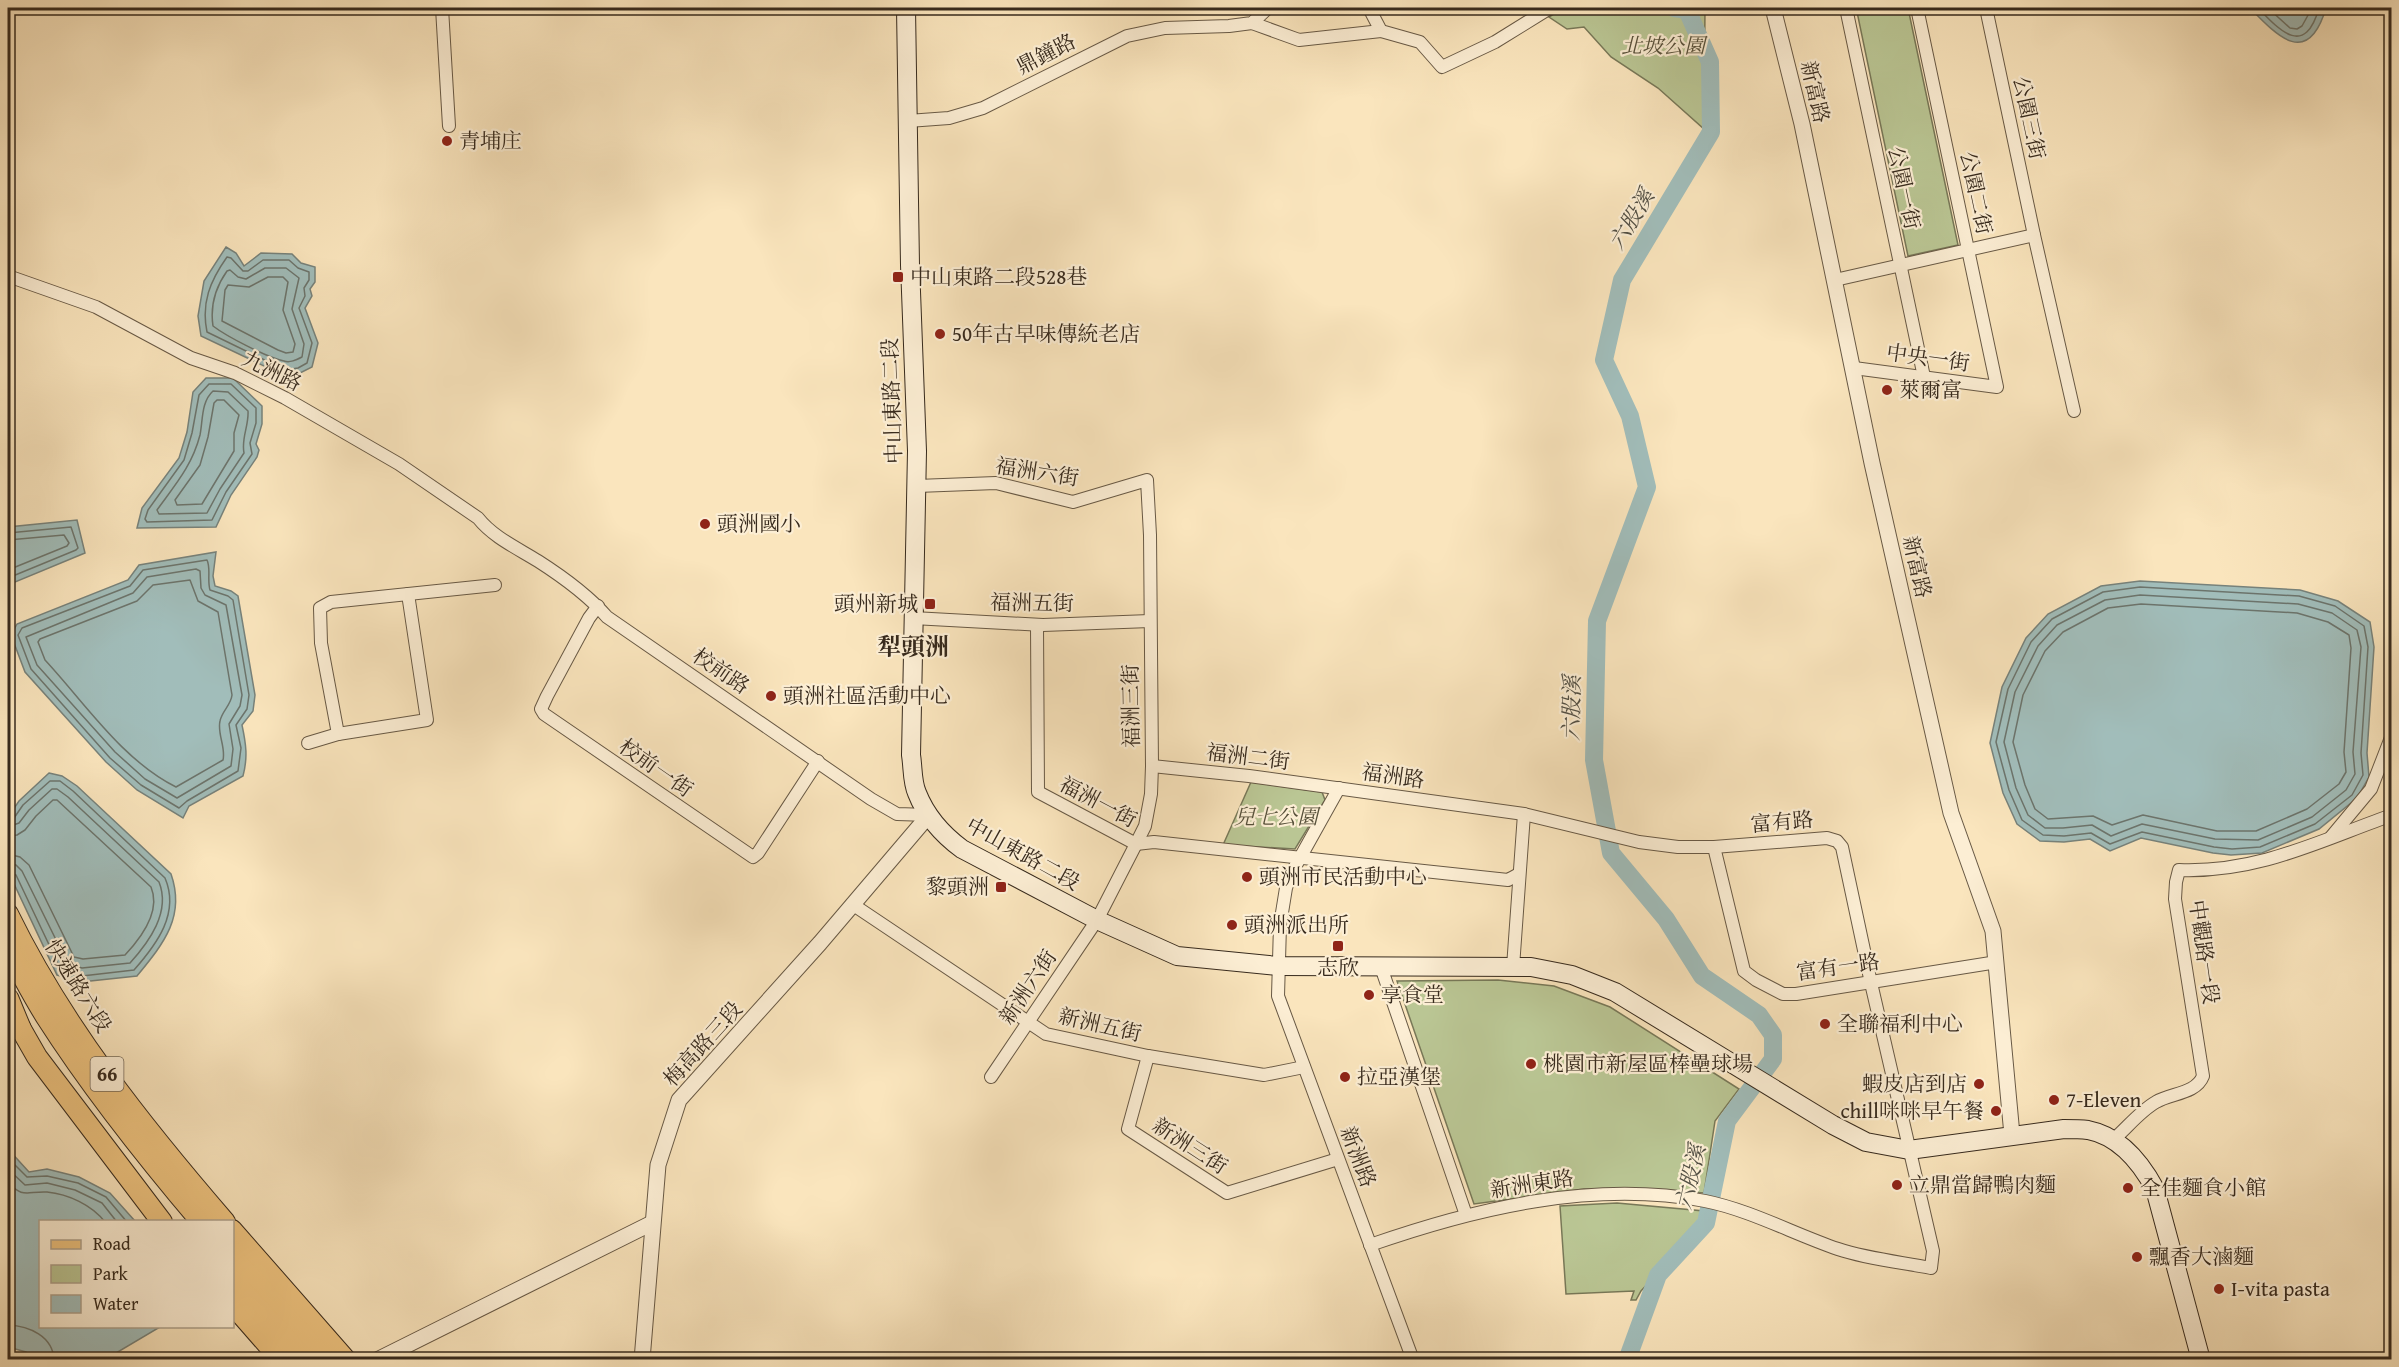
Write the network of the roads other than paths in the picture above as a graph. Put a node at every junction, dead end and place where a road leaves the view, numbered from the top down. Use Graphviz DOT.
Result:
graph roads {
  1 [pos="442,8"];
  2 [pos="906,8"];
  3 [pos="1268,8"];
  4 [pos="1369,8"];
  5 [pos="1550,8"];
  6 [pos="1773,8"];
  7 [pos="1846,8"];
  8 [pos="1917,8"];
  9 [pos="1986,8"];
  10 [pos="1251,23"];
  11 [pos="1381,31"];
  12 [pos="908,121"];
  13 [pos="449,126"];
  14 [pos="2034,236"];
  15 [pos="1969,251"];
  16 [pos="1900,264"];
  17 [pos="8,276"];
  18 [pos="1835,280"];
  19 [pos="1854,368"];
  20 [pos="1924,377"];
  21 [pos="1996,387"];
  22 [pos="2074,411"];
  23 [pos="1147,480"];
  24 [pos="917,486"];
  25 [pos="500,538"];
  26 [pos="495,585"];
  27 [pos="408,594"];
  28 [pos="598,606"];
  29 [pos="913,618"];
  30 [pos="1150,621"];
  31 [pos="1036,625"];
  32 [pos="338,734"];
  33 [pos="2391,735"];
  34 [pos="308,743"];
  35 [pos="818,761"];
  36 [pos="1152,766"];
  37 [pos="1339,788"];
  38 [pos="1524,814"];
  39 [pos="929,815"];
  40 [pos="2391,815"];
  41 [pos="2330,837"];
  42 [pos="1136,844"];
  43 [pos="1714,847"];
  44 [pos="1301,857"];
  45 [pos="1519,874"];
  46 [pos="852,904"];
  47 [pos="8,914"];
  48 [pos="1097,920"];
  49 [pos="8,928"];
  50 [pos="8,948"];
  51 [pos="1997,963"];
  52 [pos="1278,966"];
  53 [pos="1513,967"];
  54 [pos="1381,968"];
  55 [pos="8,975"];
  56 [pos="1871,983"];
  57 [pos="8,999"];
  58 [pos="56,1004"];
  59 [pos="8,1005"];
  60 [pos="1027,1022"];
  61 [pos="20,1028"];
  62 [pos="1148,1056"];
  63 [pos="1304,1067"];
  64 [pos="991,1077"];
  65 [pos="2012,1135"];
  66 [pos="2113,1140"];
  67 [pos="1909,1150"];
  68 [pos="1338,1159"];
  69 [pos="1466,1215"];
  70 [pos="161,1220"];
  71 [pos="182,1220"];
  72 [pos="201,1220"];
  73 [pos="224,1220"];
  74 [pos="652,1223"];
  75 [pos="234,1232"];
  76 [pos="1370,1245"];
  77 [pos="234,1259"];
  78 [pos="1931,1268"];
  79 [pos="234,1282"];
  80 [pos="234,1306"];
  81 [pos="281,1359"];
  82 [pos="305,1359"];
  83 [pos="325,1359"];
  84 [pos="346,1359"];
  85 [pos="377,1359"];
  86 [pos="642,1359"];
  87 [pos="1413,1359"];
  88 [pos="2201,1359"];
  1 -- 13 [label="street"];
  2 -- 12 [label="main road, 中山東路二段"];
  3 -- 10 [label="street"];
  4 -- 11 [label="street"];
  5 -- 11 [label="street"];
  6 -- 18 [label="street, 新富路"];
  7 -- 16 [label="street, 公園一街"];
  8 -- 15 [label="street, 公園二街"];
  9 -- 14 [label="street, 公園三街"];
  10 -- 11 [label="street"];
  10 -- 12 [label="street, 鼎鐘路"];
  12 -- 24 [label="main road, 中山東路二段"];
  14 -- 15 [label="street"];
  14 -- 22 [label="street, 公園三街"];
  15 -- 16 [label="street"];
  15 -- 21 [label="street, 公園二街"];
  16 -- 18 [label="street"];
  16 -- 20 [label="street, 公園一街"];
  17 -- 25 [label="street, 九洲路"];
  18 -- 19 [label="street, 新富路"];
  19 -- 20 [label="street, 中央一街"];
  19 -- 51 [label="street, 新富路"];
  20 -- 21 [label="street, 中央一街"];
  23 -- 24 [label="street, 福洲六街"];
  23 -- 30 [label="street, 福洲三街"];
  24 -- 29 [label="main road, 中山東路二段"];
  25 -- 28 [label="street, 校前路"];
  26 -- 27 [label="street"];
  27 -- 32 [label="street"];
  27 -- 32 [label="street"];
  28 -- 35 [label="street, 校前路"];
  28 -- 35 [label="street, 校前一街"];
  29 -- 31 [label="street, 福洲五街"];
  29 -- 39 [label="main road, 中山東路二段"];
  30 -- 31 [label="street, 福洲五街"];
  30 -- 36 [label="street, 福洲三街"];
  31 -- 42 [label="street, 福洲一街"];
  32 -- 34 [label="street"];
  33 -- 41 [label="street"];
  35 -- 39 [label="street, 校前路"];
  36 -- 37 [label="street, 福洲二街"];
  36 -- 42 [label="street, 福洲三街"];
  37 -- 38 [label="street, 福洲路"];
  37 -- 44 [label="street, 福洲路"];
  38 -- 43 [label="street, 富有路"];
  38 -- 45 [label="street"];
  39 -- 46 [label="street, 梅高路三段"];
  39 -- 48 [label="main road, 中山東路二段"];
  40 -- 41 [label="street, 中觀路一段"];
  41 -- 66 [label="street, 中觀路一段"];
  42 -- 44 [label="street, 福洲一街"];
  42 -- 48 [label="street, 福洲三街"];
  43 -- 56 [label="street, 富有一路"];
  43 -- 56 [label="street, 富有路"];
  44 -- 45 [label="street, 福洲一街"];
  44 -- 52 [label="street, 福洲路"];
  45 -- 53 [label="street"];
  46 -- 60 [label="street, 新洲五街"];
  46 -- 74 [label="street, 梅高路三段"];
  47 -- 58 [label="main road, 快速路六段 / 66"];
  48 -- 52 [label="main road, 中山東路二段"];
  48 -- 60 [label="street, 新洲六街"];
  49 -- 58 [label="highway"];
  50 -- 72 [label="highway, 66"];
  51 -- 56 [label="street, 富有一路"];
  51 -- 65 [label="street, 新富路"];
  52 -- 54 [label="main road, 中山東路二段"];
  52 -- 63 [label="street, 新洲路"];
  53 -- 54 [label="main road, 中山東路二段"];
  53 -- 67 [label="main road, 中山東路二段"];
  54 -- 69 [label="street"];
  55 -- 71 [label="highway, 66"];
  56 -- 67 [label="street, 富有路"];
  57 -- 61 [label="highway"];
  58 -- 73 [label="main road, 快速路六段 / 66"];
  59 -- 61 [label="main road, 66"];
  60 -- 62 [label="street, 新洲五街"];
  60 -- 64 [label="street, 新洲六街"];
  61 -- 70 [label="main road, 66"];
  62 -- 63 [label="street, 新洲五街"];
  62 -- 68 [label="street, 新洲三街"];
  63 -- 68 [label="street, 新洲路"];
  65 -- 66 [label="main road, 中山東路二段"];
  65 -- 67 [label="main road, 中山東路二段"];
  66 -- 88 [label="main road"];
  67 -- 78 [label="street, 富有路"];
  68 -- 76 [label="street, 新洲路"];
  69 -- 76 [label="street, 新洲東路"];
  69 -- 78 [label="street, 新洲東路"];
  74 -- 85 [label="street"];
  74 -- 86 [label="street, 梅高路三段"];
  75 -- 84 [label="main road"];
  76 -- 87 [label="street, 新洲路"];
  77 -- 83 [label="highway"];
  79 -- 82 [label="highway"];
  80 -- 81 [label="main road"];
}
